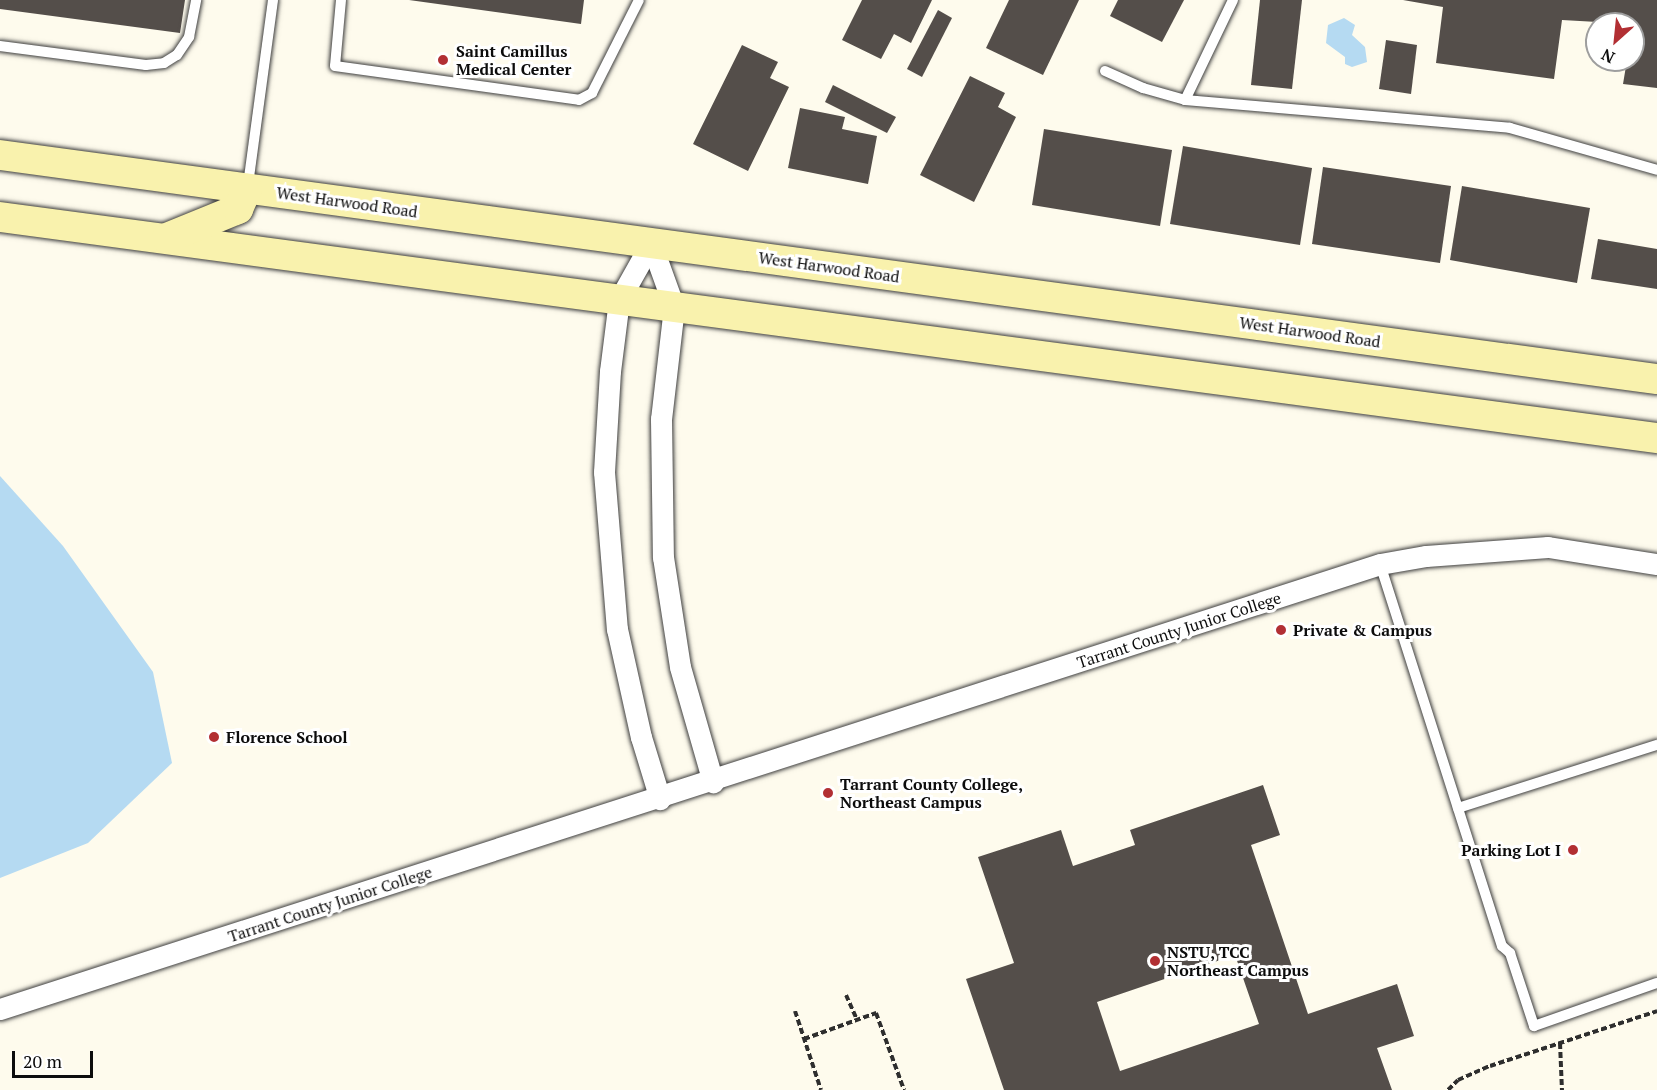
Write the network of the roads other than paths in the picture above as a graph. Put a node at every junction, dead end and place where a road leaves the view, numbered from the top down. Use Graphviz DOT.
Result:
graph roads {
  1 [pos="196,0"];
  2 [pos="273,0"];
  3 [pos="342,0"];
  4 [pos="639,0"];
  5 [pos="1233,0"];
  6 [pos="0,46"];
  7 [pos="1105,70"];
  8 [pos="1185,100"];
  9 [pos="0,155"];
  10 [pos="1657,170"];
  11 [pos="247,189"];
  12 [pos="0,217"];
  13 [pos="166,238"];
  14 [pos="651,243"];
  15 [pos="619,300"];
  16 [pos="674,307"];
  17 [pos="1657,379"];
  18 [pos="1657,438"];
  19 [pos="1380,564"];
  20 [pos="1657,564"];
  21 [pos="1657,745"];
  22 [pos="713,782"];
  23 [pos="660,799"];
  24 [pos="1458,808"];
  25 [pos="1657,983"];
  26 [pos="0,1009"];
  1 -- 6 [label="lane"];
  2 -- 11 [label="lane"];
  3 -- 4 [label="lane"];
  5 -- 8 [label="lane"];
  7 -- 8 [label="lane"];
  8 -- 10 [label="lane"];
  9 -- 11 [label="main road, West Harwood Road"];
  11 -- 13 [label="main road"];
  11 -- 14 [label="main road, West Harwood Road"];
  12 -- 13 [label="main road"];
  13 -- 15 [label="main road"];
  14 -- 15 [label="street"];
  14 -- 16 [label="street"];
  14 -- 17 [label="main road, West Harwood Road"];
  15 -- 16 [label="main road"];
  15 -- 23 [label="street"];
  16 -- 18 [label="main road"];
  16 -- 22 [label="street"];
  19 -- 20 [label="street, Tarrant County Junior College"];
  19 -- 22 [label="street, Tarrant County Junior College"];
  19 -- 24 [label="lane"];
  21 -- 24 [label="lane"];
  22 -- 23 [label="street, Tarrant County Junior College"];
  23 -- 26 [label="street, Tarrant County Junior College"];
  24 -- 25 [label="lane"];
}
